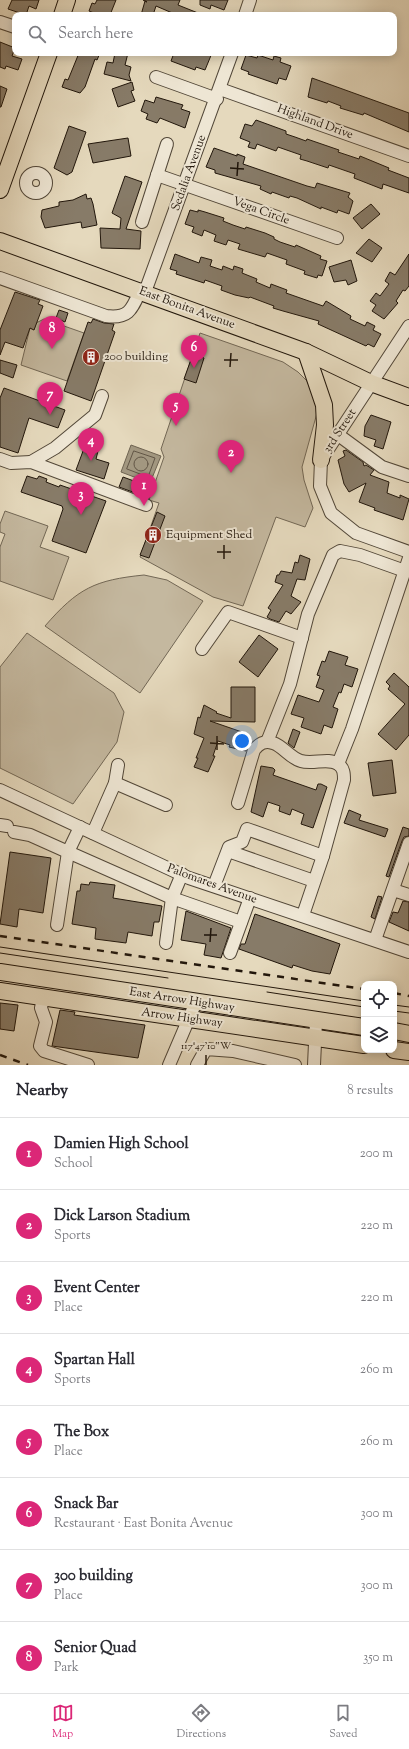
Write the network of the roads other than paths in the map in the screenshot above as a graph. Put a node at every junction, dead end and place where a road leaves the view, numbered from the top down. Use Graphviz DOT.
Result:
graph roads {
  1 [pos="68,0"];
  2 [pos="250,0"];
  3 [pos="63,12"];
  4 [pos="246,12"];
  5 [pos="0,22"];
  6 [pos="12,26"];
  7 [pos="48,56"];
  8 [pos="231,56"];
  9 [pos="156,77"];
  10 [pos="218,94"];
  11 [pos="167,144"];
  12 [pos="409,156"];
  13 [pos="3,172"];
  14 [pos="157,175"];
  15 [pos="26,180"];
  16 [pos="185,184"];
  17 [pos="0,190"];
  18 [pos="142,222"];
  19 [pos="337,238"];
  20 [pos="0,241"];
  21 [pos="0,278"];
  22 [pos="142,291"];
  23 [pos="409,326"];
  24 [pos="306,352"];
  25 [pos="371,383"];
  26 [pos="102,396"];
  27 [pos="409,397"];
  28 [pos="337,434"];
  29 [pos="0,459"];
  30 [pos="321,460"];
  31 [pos="31,462"];
  32 [pos="409,476"];
  33 [pos="146,505"];
  34 [pos="409,552"];
  35 [pos="409,558"];
  36 [pos="405,571"];
  37 [pos="302,638"];
  38 [pos="202,649"];
  39 [pos="267,742"];
  40 [pos="338,764"];
  41 [pos="118,765"];
  42 [pos="115,783"];
  43 [pos="0,790"];
  44 [pos="238,803"];
  45 [pos="166,805"];
  46 [pos="80,827"];
  47 [pos="7,828"];
  48 [pos="93,833"];
  49 [pos="409,843"];
  50 [pos="228,849"];
  51 [pos="68,852"];
  52 [pos="322,856"];
  53 [pos="182,874"];
  54 [pos="314,881"];
  55 [pos="214,886"];
  56 [pos="393,890"];
  57 [pos="409,896"];
  58 [pos="172,898"];
  59 [pos="250,898"];
  60 [pos="303,915"];
  61 [pos="241,922"];
  62 [pos="57,925"];
  63 [pos="375,940"];
  64 [pos="166,943"];
  65 [pos="409,952"];
  66 [pos="230,953"];
  67 [pos="0,972"];
  68 [pos="0,991"];
  69 [pos="43,997"];
  70 [pos="196,1002"];
  71 [pos="190,1018"];
  72 [pos="316,1021"];
  73 [pos="361,1027"];
  74 [pos="397,1032"];
  75 [pos="409,1034"];
  76 [pos="315,1038"];
  77 [pos="361,1045"];
  78 [pos="397,1050"];
  79 [pos="409,1052"];
  80 [pos="274,1063"];
  81 [pos="88,1065"];
  82 [pos="169,1065"];
  83 [pos="196,1065"];
  84 [pos="296,1065"];
  85 [pos="314,1065"];
  1 -- 3 [label="main road"];
  2 -- 4 [label="street"];
  5 -- 6 [label="street"];
  7 -- 13 [label="main road"];
  8 -- 10 [label="street, Sedalia Avenue"];
  9 -- 10 [label="street, Highland Drive"];
  10 -- 12 [label="street, Highland Drive"];
  10 -- 16 [label="street, Sedalia Avenue"];
  11 -- 14 [label="street"];
  13 -- 15 [label="street"];
  13 -- 17 [label="main road"];
  14 -- 16 [label="street, Vega Circle"];
  14 -- 18 [label="street"];
  16 -- 19 [label="street, Vega Circle"];
  16 -- 22 [label="street, Sedalia Avenue"];
  20 -- 22 [label="main road, East Bonita Avenue"];
  21 -- 22 [label="street, Sedalia Avenue"];
  22 -- 24 [label="main road, East Bonita Avenue"];
  23 -- 25 [label="street, 3rd Street"];
  24 -- 25 [label="main road, East Bonita Avenue"];
  24 -- 30 [label="main road"];
  25 -- 27 [label="main road, East Bonita Avenue"];
  25 -- 28 [label="street, 3rd Street"];
  26 -- 31 [label="street"];
  28 -- 30 [label="street, 3rd Street"];
  28 -- 32 [label="street"];
  29 -- 31 [label="street"];
  30 -- 34 [label="street, 3rd Street"];
  31 -- 33 [label="street"];
  35 -- 36 [label="street"];
  36 -- 37 [label="street"];
  36 -- 40 [label="street"];
  37 -- 38 [label="street"];
  37 -- 39 [label="street"];
  39 -- 40 [label="street"];
  39 -- 44 [label="street"];
  40 -- 52 [label="street"];
  41 -- 42 [label="street"];
  42 -- 45 [label="street"];
  42 -- 48 [label="street"];
  43 -- 46 [label="street, Palomares Avenue"];
  46 -- 48 [label="street, Palomares Avenue"];
  46 -- 51 [label="street"];
  47 -- 51 [label="street"];
  48 -- 53 [label="street, Palomares Avenue"];
  49 -- 56 [label="street"];
  50 -- 52 [label="street"];
  50 -- 54 [label="street"];
  50 -- 55 [label="street"];
  51 -- 58 [label="street"];
  51 -- 62 [label="street"];
  52 -- 54 [label="street"];
  53 -- 55 [label="street, Palomares Avenue"];
  53 -- 58 [label="street"];
  54 -- 60 [label="street"];
  55 -- 59 [label="street, Palomares Avenue"];
  56 -- 57 [label="street"];
  56 -- 63 [label="street"];
  58 -- 61 [label="street"];
  58 -- 64 [label="street"];
  59 -- 60 [label="street, Palomares Avenue"];
  59 -- 61 [label="street"];
  60 -- 63 [label="street, Palomares Avenue"];
  61 -- 66 [label="street"];
  63 -- 65 [label="street, Palomares Avenue"];
  67 -- 70 [label="main road, East Arrow Highway"];
  68 -- 69 [label="main road, Arrow Highway"];
  69 -- 71 [label="main road, Arrow Highway"];
  69 -- 81 [label="street"];
  70 -- 71 [label="street"];
  70 -- 72 [label="main road, East Arrow Highway"];
  71 -- 76 [label="main road, Arrow Highway"];
  71 -- 82 [label="street"];
  72 -- 73 [label="main road, East Arrow Highway"];
  72 -- 76 [label="street"];
  74 -- 75 [label="main road"];
  76 -- 77 [label="main road, Arrow Highway"];
  76 -- 85 [label="street"];
  78 -- 79 [label="main road"];
  80 -- 83 [label="street"];
  80 -- 84 [label="street"];
}
